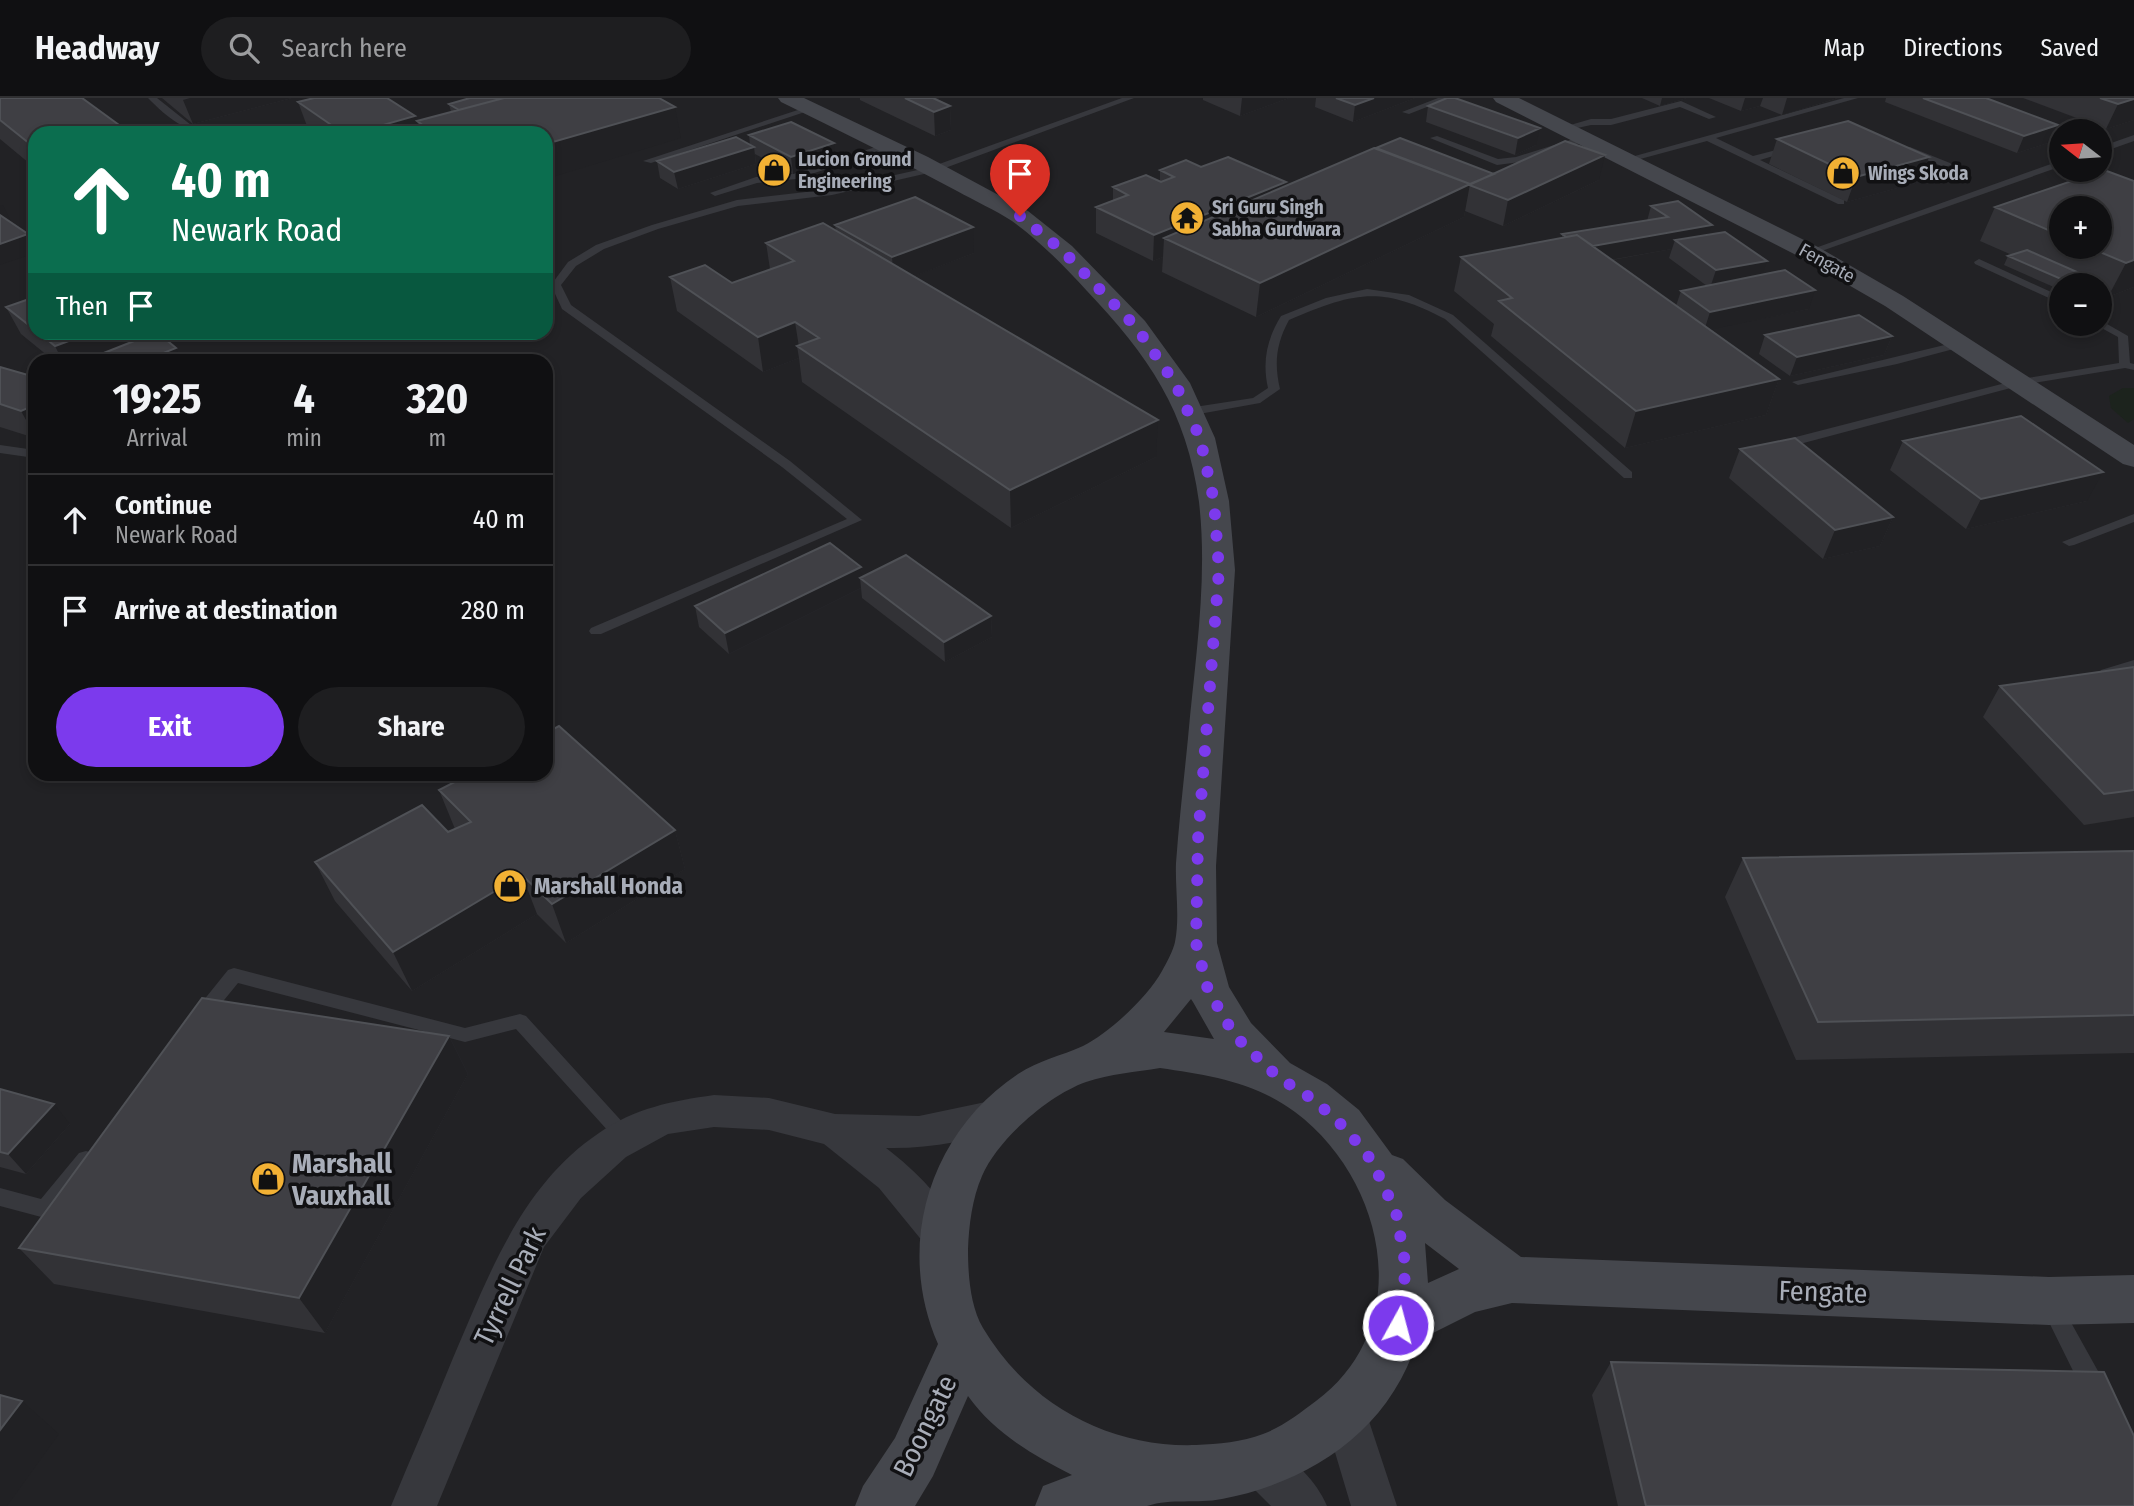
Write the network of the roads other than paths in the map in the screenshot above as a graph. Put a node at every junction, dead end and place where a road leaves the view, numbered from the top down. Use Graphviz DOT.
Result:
graph roads {
  1 [pos="152,98"];
  2 [pos="1130,98"];
  3 [pos="1446,98"];
  4 [pos="1503,98"];
  5 [pos="1854,98"];
  6 [pos="799,104"];
  7 [pos="1406,112"];
  8 [pos="1712,117"];
  9 [pos="187,126"];
  10 [pos="1575,133"];
  11 [pos="1434,138"];
  12 [pos="1708,138"];
  13 [pos="2134,138"];
  14 [pos="1803,144"];
  15 [pos="888,146"];
  16 [pos="2112,146"];
  17 [pos="1901,147"];
  18 [pos="1629,159"];
  19 [pos="1752,159"];
  20 [pos="648,161"];
  21 [pos="1947,165"];
  22 [pos="2049,168"];
  23 [pos="934,169"];
  24 [pos="715,193"];
  25 [pos="1841,202"];
  26 [pos="1809,252"];
  27 [pos="1979,262"];
  28 [pos="2049,295"];
  29 [pos="2112,330"];
  30 [pos="1961,344"];
  31 [pos="2130,366"];
  32 [pos="1798,382"];
  33 [pos="2021,382"];
  34 [pos="1188,412"];
  35 [pos="1796,441"];
  36 [pos="0,449"];
  37 [pos="28,453"];
  38 [pos="2134,458"];
  39 [pos="1628,475"];
  40 [pos="2134,518"];
  41 [pos="2069,542"];
  42 [pos="596,631"];
  43 [pos="2134,665"];
  44 [pos="2095,676"];
  45 [pos="1196,943"];
  46 [pos="191,1028"];
  47 [pos="1101,1058"];
  48 [pos="1278,1077"];
  49 [pos="1000,1115"];
  50 [pos="835,1130"];
  51 [pos="626,1138"];
  52 [pos="96,1146"];
  53 [pos="1372,1161"];
  54 [pos="0,1197"];
  55 [pos="942,1234"];
  56 [pos="1511,1280"];
  57 [pos="2134,1299"];
  58 [pos="2049,1301"];
  59 [pos="1398,1325"];
  60 [pos="964,1344"];
  61 [pos="2112,1407"];
  62 [pos="1345,1412"];
  63 [pos="1261,1463"];
  64 [pos="1163,1474"];
  65 [pos="414,1506"];
  66 [pos="883,1506"];
  67 [pos="1063,1506"];
  68 [pos="1304,1506"];
  69 [pos="1374,1506"];
  1 -- 9 [label="lane"];
  2 -- 23 [label="lane"];
  3 -- 7 [label="lane"];
  4 -- 10 [label="street, Fengate"];
  5 -- 12 [label="lane"];
  6 -- 15 [label="street"];
  6 -- 20 [label="lane"];
  8 -- 10 [label="lane"];
  10 -- 11 [label="lane"];
  10 -- 18 [label="street, Fengate"];
  12 -- 18 [label="lane"];
  12 -- 19 [label="lane"];
  13 -- 16 [label="lane"];
  14 -- 19 [label="lane"];
  15 -- 23 [label="street"];
  15 -- 24 [label="lane"];
  17 -- 21 [label="lane"];
  18 -- 26 [label="street, Fengate"];
  19 -- 25 [label="lane"];
  22 -- 26 [label="lane"];
  23 -- 34 [label="street"];
  23 -- 42 [label="lane"];
  26 -- 30 [label="street, Fengate"];
  27 -- 28 [label="lane"];
  29 -- 31 [label="lane"];
  30 -- 32 [label="lane"];
  30 -- 33 [label="street, Fengate"];
  31 -- 33 [label="lane"];
  33 -- 35 [label="lane"];
  33 -- 38 [label="street, Fengate"];
  34 -- 39 [label="lane"];
  34 -- 45 [label="street"];
  36 -- 37 [label="lane"];
  40 -- 41 [label="lane"];
  43 -- 44 [label="lane"];
  45 -- 47 [label="street"];
  45 -- 48 [label="street"];
  46 -- 51 [label="lane"];
  47 -- 48 [label="street"];
  47 -- 49 [label="street"];
  48 -- 53 [label="street"];
  49 -- 50 [label="street"];
  49 -- 55 [label="street"];
  50 -- 51 [label="street, Tyrrell Park"];
  50 -- 55 [label="street"];
  51 -- 65 [label="street, Tyrrell Park"];
  52 -- 54 [label="lane"];
  53 -- 56 [label="street"];
  53 -- 59 [label="street"];
  55 -- 60 [label="street"];
  56 -- 58 [label="street, Fengate"];
  56 -- 59 [label="street, Fengate"];
  57 -- 58 [label="street, Fengate"];
  58 -- 61 [label="lane"];
  59 -- 62 [label="street"];
  60 -- 64 [label="street"];
  60 -- 66 [label="street, Boongate"];
  62 -- 63 [label="street"];
  62 -- 69 [label="street"];
  63 -- 64 [label="street"];
  63 -- 68 [label="street"];
  64 -- 67 [label="street"];
}
